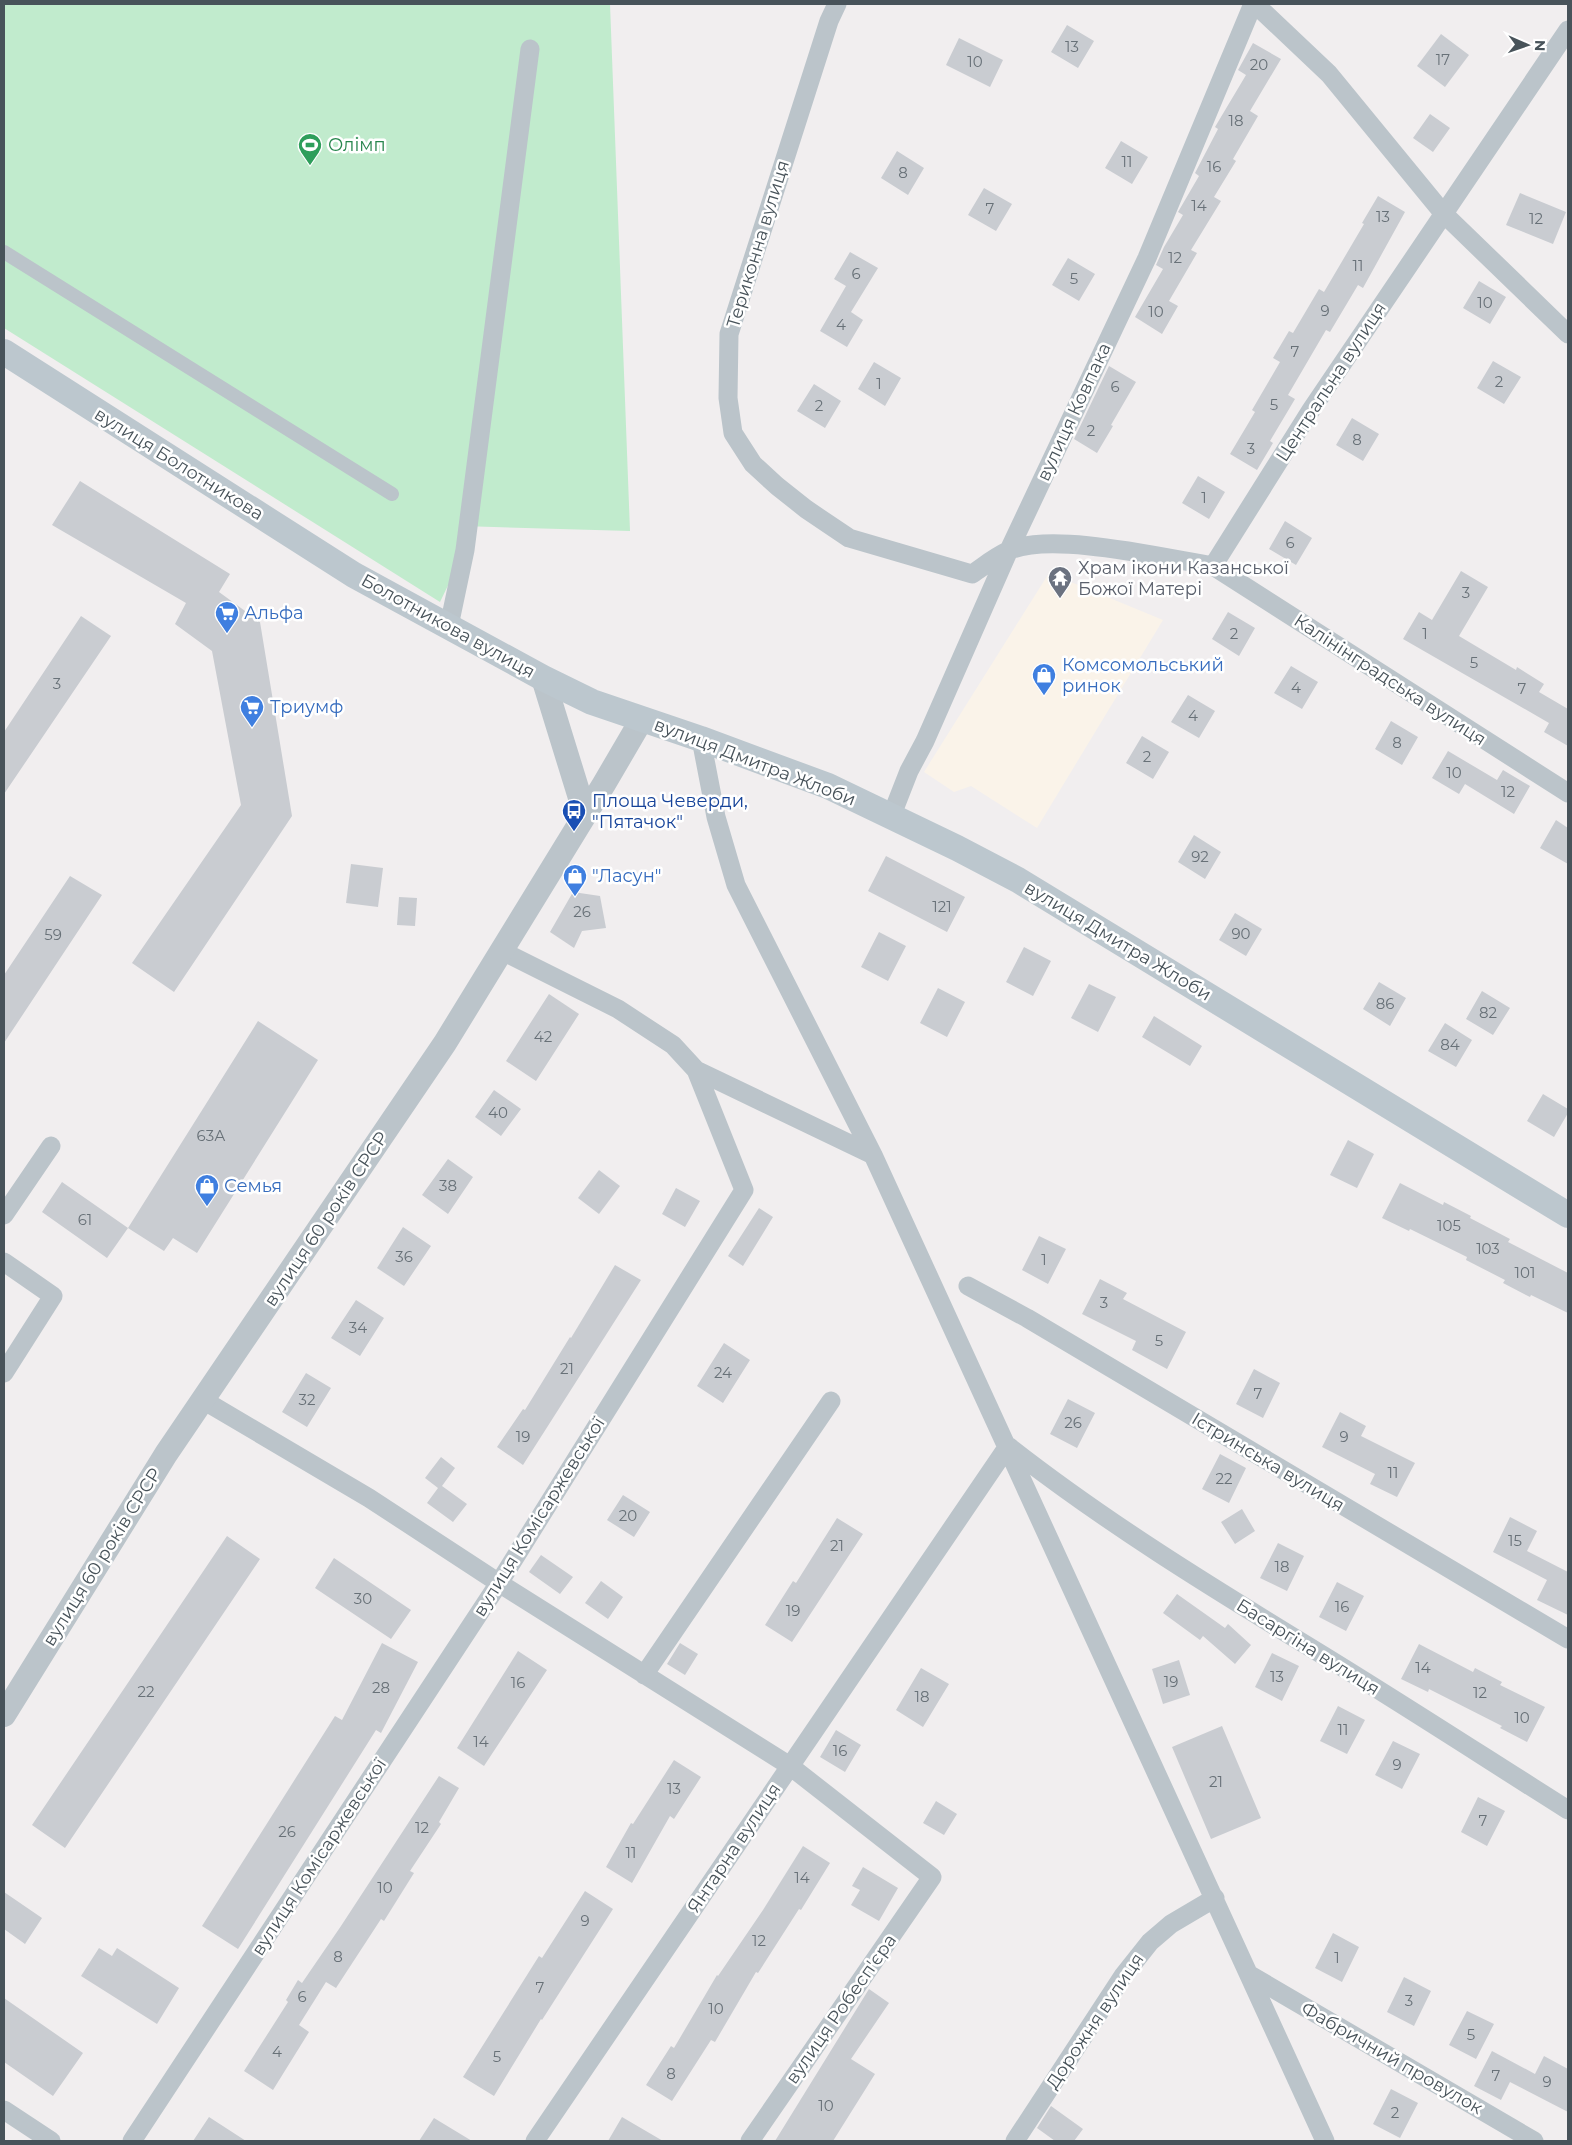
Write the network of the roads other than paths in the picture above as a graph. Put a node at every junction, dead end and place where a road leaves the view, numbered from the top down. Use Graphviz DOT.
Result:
graph roads {
  1 [pos="837,4"];
  2 [pos="1254,4"];
  3 [pos="1568,30"];
  4 [pos="530,48"];
  5 [pos="1443,213"];
  6 [pos="4,252"];
  7 [pos="1568,334"];
  8 [pos="4,352"];
  9 [pos="392,494"];
  10 [pos="1008,550"];
  11 [pos="1212,566"];
  12 [pos="354,575"];
  13 [pos="449,626"];
  14 [pos="543,678"];
  15 [pos="642,718"];
  16 [pos="701,739"];
  17 [pos="1568,793"];
  18 [pos="585,814"];
  19 [pos="891,817"];
  20 [pos="502,951"];
  21 [pos="696,1070"];
  22 [pos="51,1146"];
  23 [pos="874,1155"];
  24 [pos="4,1215"];
  25 [pos="1568,1215"];
  26 [pos="4,1262"];
  27 [pos="968,1286"];
  28 [pos="4,1373"];
  29 [pos="204,1400"];
  30 [pos="831,1401"];
  31 [pos="1008,1446"];
  32 [pos="499,1583"];
  33 [pos="1568,1639"];
  34 [pos="644,1675"];
  35 [pos="4,1715"];
  36 [pos="790,1766"];
  37 [pos="1568,1810"];
  38 [pos="1215,1898"];
  39 [pos="1250,1975"];
  40 [pos="4,2110"];
  41 [pos="51,2141"];
  42 [pos="132,2141"];
  43 [pos="534,2141"];
  44 [pos="750,2141"];
  45 [pos="1015,2141"];
  46 [pos="1325,2141"];
  47 [pos="1534,2141"];
  1 -- 10 [label="street, Териконна вулиця"];
  2 -- 5 [label="street"];
  2 -- 10 [label="street, вулиця Ковпака"];
  3 -- 5 [label="street, Центральна вулиця"];
  4 -- 13 [label="street"];
  5 -- 7 [label="street"];
  5 -- 11 [label="street, Центральна вулиця"];
  6 -- 9 [label="street"];
  8 -- 12 [label="main road, вулиця Болотникова"];
  10 -- 11 [label="street"];
  10 -- 19 [label="street, вулиця Ковпака"];
  11 -- 17 [label="street, Калінінградська вулиця"];
  12 -- 13 [label="main road, Болотникова вулиця"];
  13 -- 14 [label="main road, Болотникова вулиця"];
  14 -- 15 [label="main road, Болотникова вулиця"];
  14 -- 18 [label="street"];
  15 -- 16 [label="main road, вулиця Дмитра Жлоби"];
  15 -- 18 [label="street, вулиця 60 років СРСР"];
  16 -- 19 [label="main road, вулиця Дмитра Жлоби"];
  16 -- 23 [label="street"];
  18 -- 20 [label="street, вулиця 60 років СРСР"];
  19 -- 25 [label="main road, вулиця Дмитра Жлоби"];
  20 -- 21 [label="street, вулиця Комісаржевської"];
  20 -- 29 [label="street, вулиця 60 років СРСР"];
  21 -- 23 [label="street"];
  21 -- 32 [label="street, вулиця Комісаржевської"];
  22 -- 24 [label="street"];
  23 -- 31 [label="street"];
  26 -- 28 [label="street"];
  27 -- 33 [label="street, Істринська вулиця"];
  29 -- 32 [label="street"];
  29 -- 35 [label="street, вулиця 60 років СРСР"];
  30 -- 34 [label="street"];
  31 -- 36 [label="street, Янтарна вулиця"];
  31 -- 37 [label="street, Басаргіна вулиця"];
  31 -- 38 [label="street"];
  32 -- 34 [label="street"];
  32 -- 42 [label="street, вулиця Комісаржевської"];
  34 -- 36 [label="street"];
  36 -- 43 [label="street, Янтарна вулиця"];
  36 -- 44 [label="street, вулиця Робесп'єра"];
  38 -- 39 [label="street"];
  38 -- 45 [label="street, Дорожня вулиця"];
  39 -- 46 [label="street"];
  39 -- 47 [label="street, Фабричний провулок"];
  40 -- 41 [label="street"];
}
